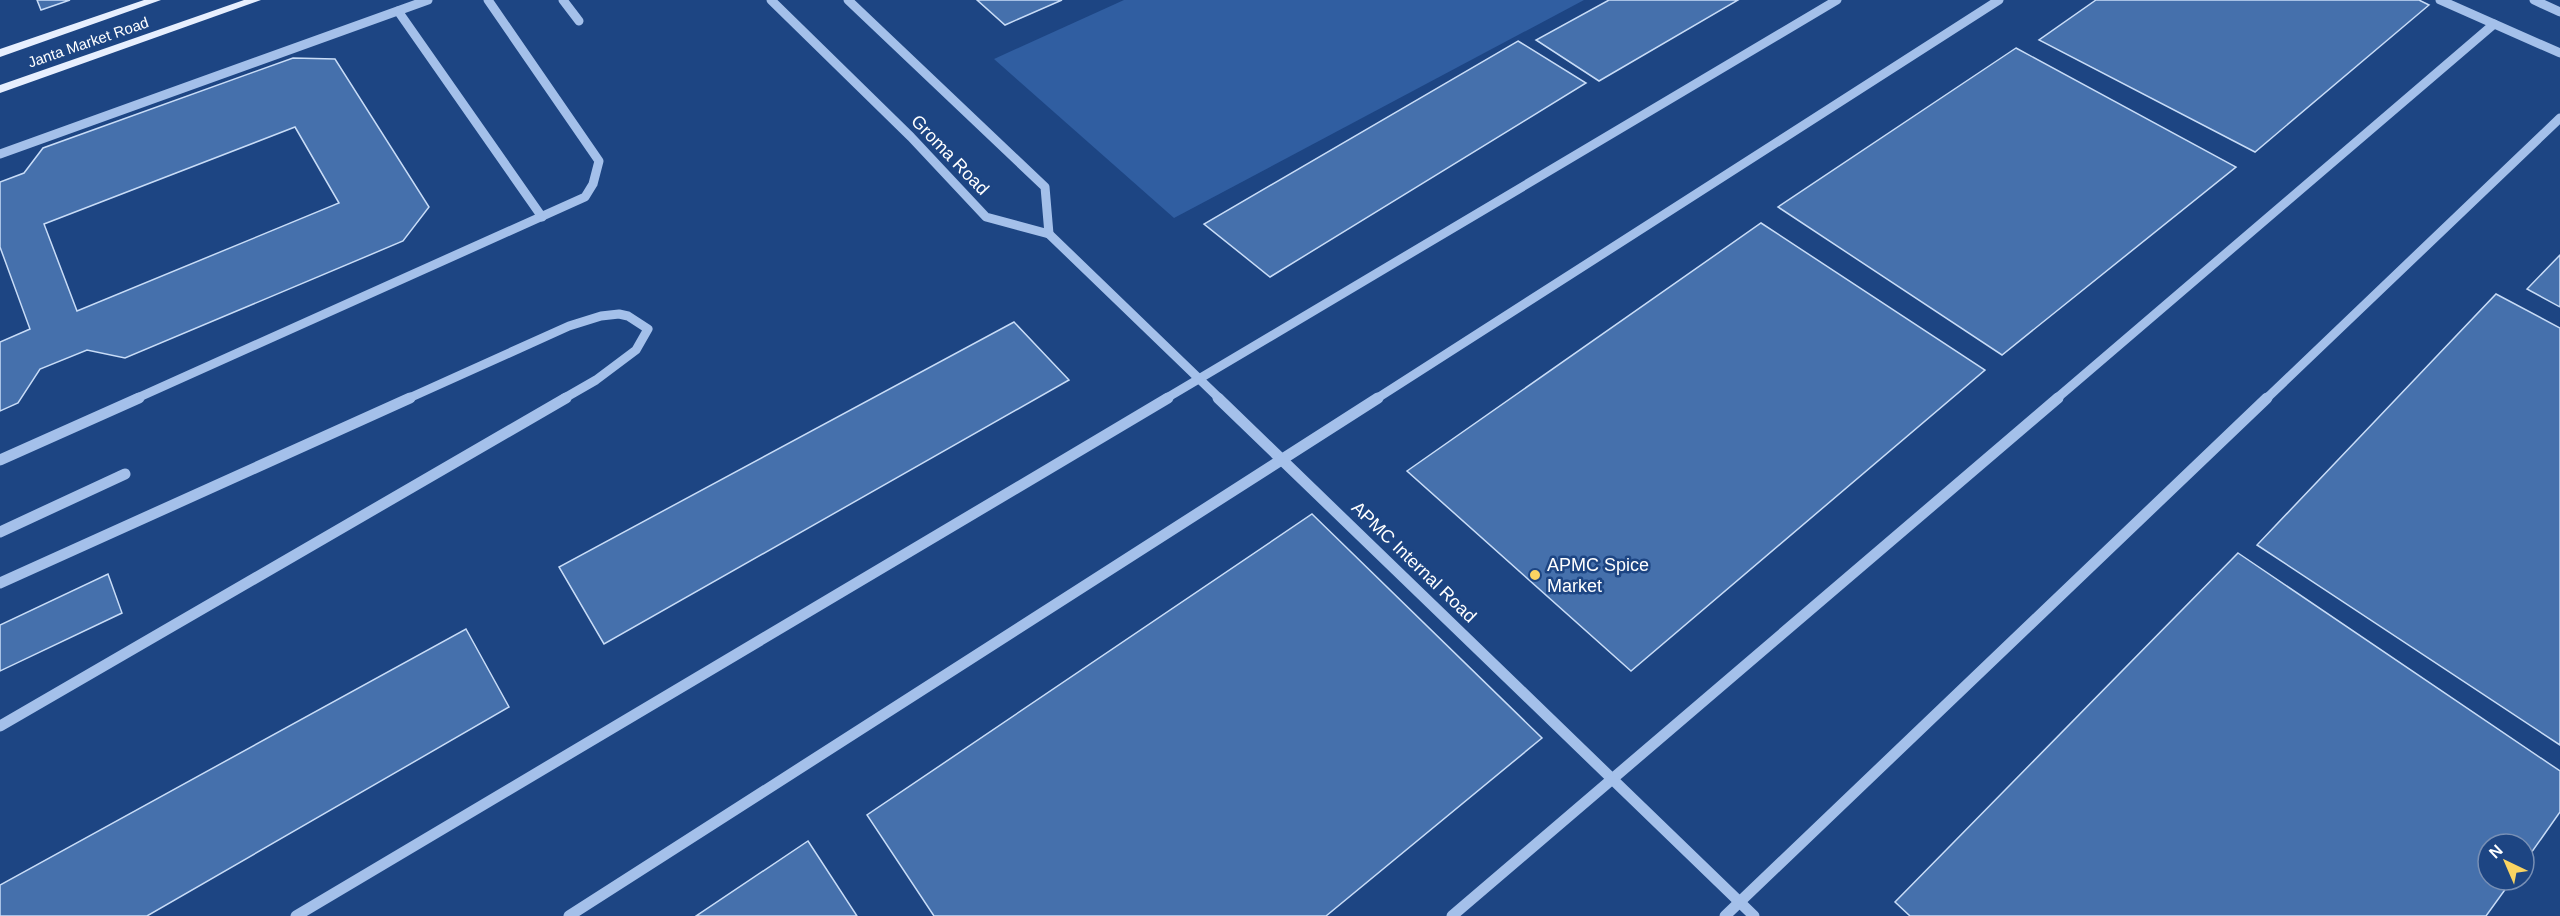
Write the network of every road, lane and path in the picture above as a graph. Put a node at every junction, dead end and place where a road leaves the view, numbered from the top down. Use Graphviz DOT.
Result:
graph roads {
  1 [pos="155,0"];
  2 [pos="255,0"];
  3 [pos="428,0"];
  4 [pos="488,0"];
  5 [pos="563,0"];
  6 [pos="771,0"];
  7 [pos="848,0"];
  8 [pos="1837,0"];
  9 [pos="1999,0"];
  10 [pos="2440,0"];
  11 [pos="2534,0"];
  12 [pos="398,11"];
  13 [pos="2560,12"];
  14 [pos="579,21"];
  15 [pos="2494,24"];
  16 [pos="0,53"];
  17 [pos="2560,53"];
  18 [pos="0,89"];
  19 [pos="2560,118"];
  20 [pos="0,154"];
  21 [pos="542,217"];
  22 [pos="1048,234"];
  23 [pos="1199,379"];
  24 [pos="1282,459"];
  25 [pos="0,460"];
  26 [pos="125,474"];
  27 [pos="0,532"];
  28 [pos="0,583"];
  29 [pos="0,726"];
  30 [pos="1612,779"];
  31 [pos="1739,902"];
  32 [pos="296,916"];
  33 [pos="569,916"];
  34 [pos="1452,916"];
  35 [pos="1725,916"];
  36 [pos="1754,916"];
  1 -- 16 [label="main road, Janta Market Road"];
  2 -- 18 [label="main road, Janta Market Road"];
  3 -- 12 [label="street"];
  4 -- 21 [label="street"];
  5 -- 14 [label="street"];
  6 -- 22 [label="street, Groma Road"];
  7 -- 22 [label="street"];
  8 -- 23 [label="street"];
  9 -- 24 [label="street"];
  10 -- 15 [label="street"];
  11 -- 13 [label="street"];
  12 -- 20 [label="street"];
  12 -- 21 [label="street"];
  15 -- 17 [label="street"];
  15 -- 30 [label="street"];
  19 -- 31 [label="street"];
  21 -- 25 [label="street"];
  22 -- 23 [label="street, APMC Internal Road"];
  23 -- 24 [label="street, APMC Internal Road"];
  23 -- 32 [label="street"];
  24 -- 30 [label="street, APMC Internal Road"];
  24 -- 33 [label="street"];
  26 -- 27 [label="street"];
  28 -- 29 [label="street"];
  30 -- 31 [label="street, APMC Internal Road"];
  30 -- 34 [label="street"];
  31 -- 35 [label="street"];
  31 -- 36 [label="street, APMC Internal Road"];
}
